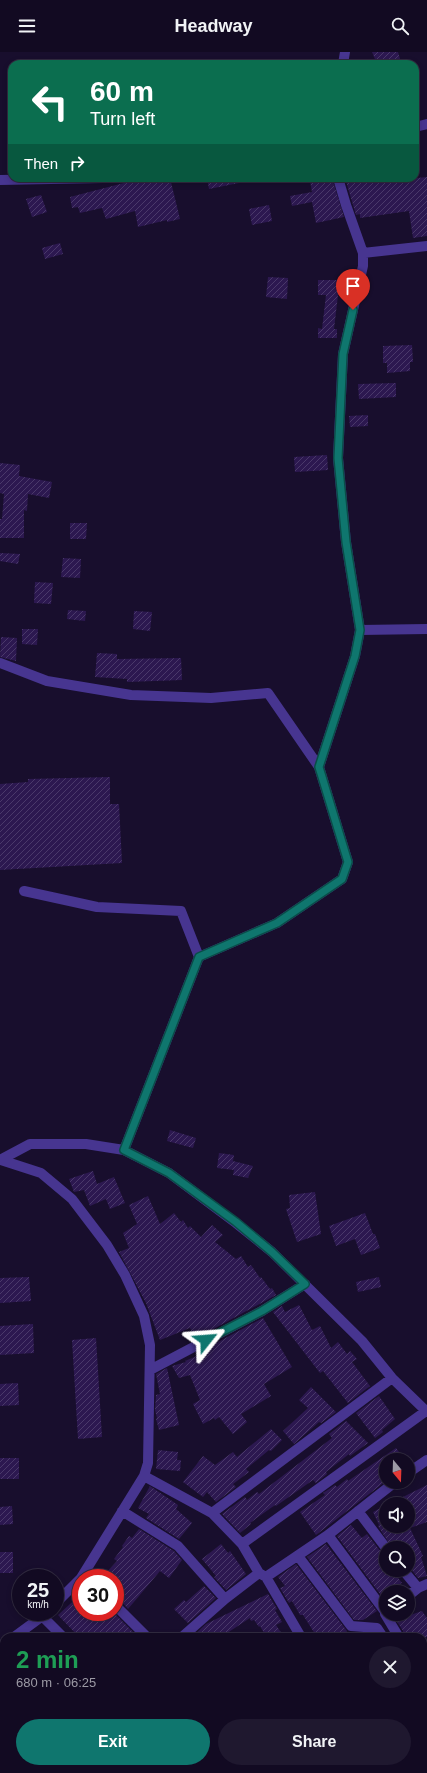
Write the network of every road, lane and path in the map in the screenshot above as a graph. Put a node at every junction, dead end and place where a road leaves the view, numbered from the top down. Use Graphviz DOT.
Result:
graph roads {
  1 [pos="339,182"];
  2 [pos="427,246"];
  3 [pos="364,253"];
  4 [pos="427,629"];
  5 [pos="360,630"];
  6 [pos="0,663"];
  7 [pos="319,767"];
  8 [pos="24,891"];
  9 [pos="199,957"];
  10 [pos="124,1150"];
  11 [pos="0,1160"];
  12 [pos="305,1284"];
  13 [pos="150,1370"];
  14 [pos="392,1378"];
  15 [pos="427,1411"];
  16 [pos="427,1460"];
  17 [pos="415,1468"];
  18 [pos="144,1476"];
  19 [pos="386,1489"];
  20 [pos="122,1511"];
  21 [pos="358,1512"];
  22 [pos="212,1513"];
  23 [pos="328,1535"];
  24 [pos="381,1541"];
  25 [pos="242,1544"];
  26 [pos="298,1556"];
  27 [pos="88,1569"];
  28 [pos="263,1575"];
  29 [pos="411,1577"];
  30 [pos="422,1586"];
  31 [pos="72,1588"];
  32 [pos="64,1595"];
  33 [pos="225,1599"];
  34 [pos="379,1604"];
  35 [pos="124,1615"];
  36 [pos="36,1621"];
  37 [pos="50,1621"];
  38 [pos="390,1621"];
  39 [pos="19,1633"];
  40 [pos="60,1633"];
  41 [pos="143,1633"];
  42 [pos="187,1633"];
  43 [pos="299,1633"];
  44 [pos="380,1633"];
  45 [pos="396,1633"];
  1 -- 3 [label="street"];
  2 -- 3 [label="street"];
  3 -- 5 [label="street"];
  4 -- 5 [label="street"];
  5 -- 7 [label="street"];
  6 -- 7 [label="street"];
  7 -- 9 [label="street"];
  8 -- 9 [label="street"];
  9 -- 10 [label="street"];
  10 -- 11 [label="street"];
  10 -- 12 [label="street"];
  11 -- 13 [label="street"];
  12 -- 13 [label="street"];
  12 -- 14 [label="street"];
  13 -- 18 [label="street"];
  14 -- 15 [label="street"];
  14 -- 22 [label="street"];
  15 -- 25 [label="street"];
  16 -- 17 [label="street"];
  18 -- 20 [label="street"];
  18 -- 22 [label="street"];
  19 -- 21 [label="street"];
  20 -- 27 [label="street"];
  20 -- 33 [label="street"];
  21 -- 23 [label="street"];
  21 -- 24 [label="street"];
  22 -- 25 [label="street"];
  23 -- 26 [label="street"];
  23 -- 34 [label="street"];
  25 -- 28 [label="street"];
  26 -- 28 [label="street"];
  26 -- 44 [label="street"];
  28 -- 33 [label="street"];
  28 -- 43 [label="street"];
  29 -- 30 [label="street"];
  31 -- 32 [label="street"];
  33 -- 42 [label="street"];
  35 -- 41 [label="street"];
  36 -- 39 [label="street"];
  37 -- 40 [label="street"];
  38 -- 45 [label="street"];
}
